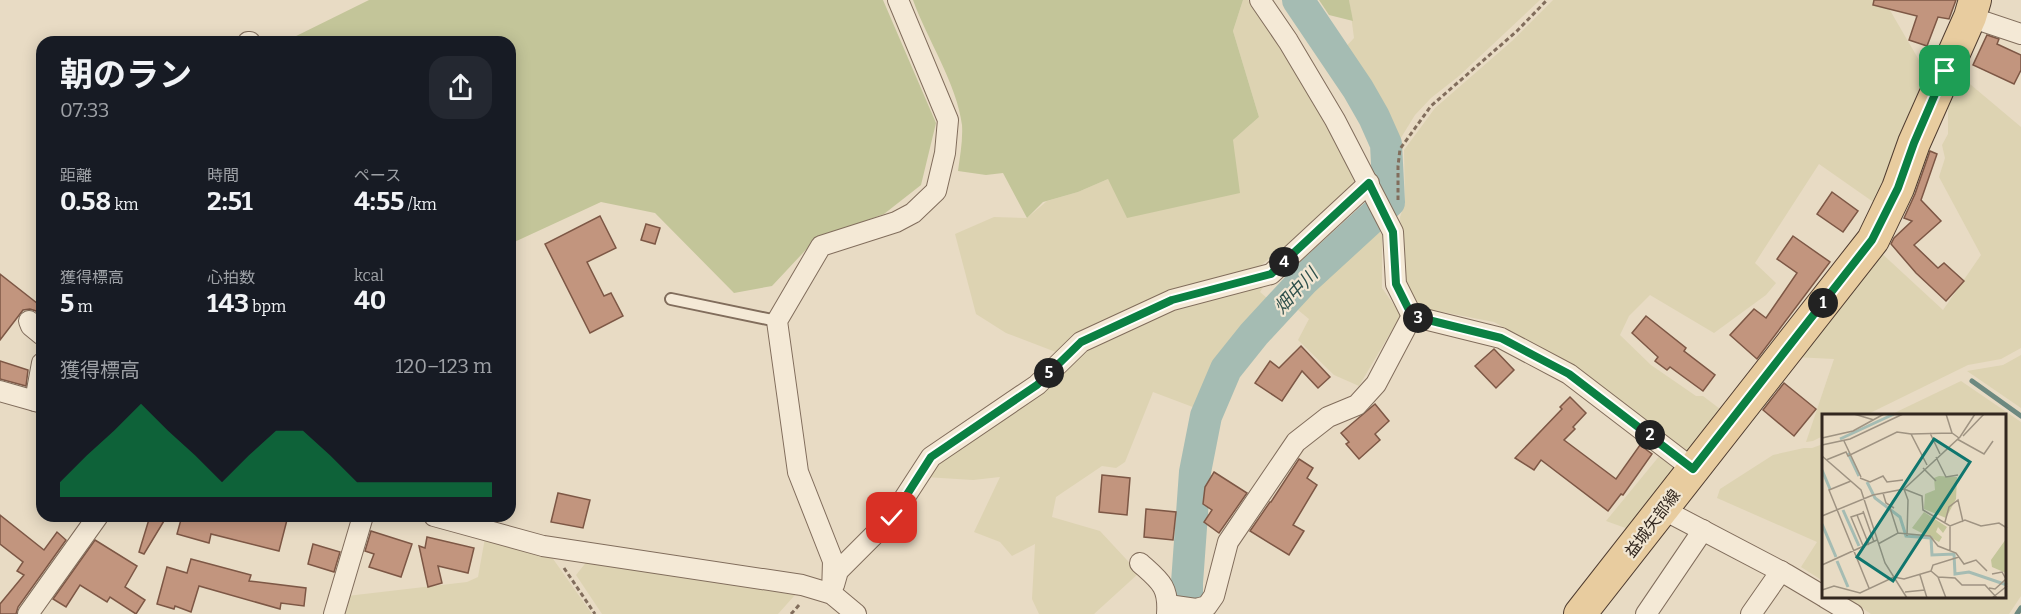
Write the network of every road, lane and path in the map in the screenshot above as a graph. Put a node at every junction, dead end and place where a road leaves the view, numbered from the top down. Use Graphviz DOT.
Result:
graph roads {
  1 [pos="898,0"];
  2 [pos="1260,0"];
  3 [pos="1547,0"];
  4 [pos="1970,6"];
  5 [pos="2021,34"];
  6 [pos="1371,186"];
  7 [pos="1390,225"];
  8 [pos="671,299"];
  9 [pos="1412,316"];
  10 [pos="777,321"];
  11 [pos="0,391"];
  12 [pos="36,401"];
  13 [pos="1693,469"];
  14 [pos="1662,509"];
  15 [pos="94,522"];
  16 [pos="361,522"];
  17 [pos="456,522"];
  18 [pos="1703,531"];
  19 [pos="543,546"];
  20 [pos="1140,563"];
  21 [pos="1781,571"];
  22 [pos="832,594"];
  23 [pos="1822,596"];
  24 [pos="1827,599"];
  25 [pos="1170,608"];
  26 [pos="28,614"];
  27 [pos="334,614"];
  28 [pos="595,614"];
  29 [pos="856,614"];
  30 [pos="1580,614"];
  31 [pos="1646,614"];
  32 [pos="1751,614"];
  33 [pos="1853,614"];
  1 -- 10 [label="street"];
  2 -- 6 [label="street"];
  3 -- 7 [label="path"];
  4 -- 5 [label="street"];
  4 -- 13 [label="main road, 益城矢部線"];
  6 -- 7 [label="street"];
  6 -- 22 [label="street"];
  7 -- 9 [label="street"];
  8 -- 10 [label="lane"];
  9 -- 13 [label="street"];
  9 -- 25 [label="street"];
  10 -- 22 [label="street"];
  11 -- 12 [label="street"];
  13 -- 14 [label="main road, 益城矢部線"];
  14 -- 18 [label="street"];
  14 -- 30 [label="main road, 益城矢部線"];
  15 -- 26 [label="street"];
  16 -- 27 [label="street"];
  17 -- 19 [label="street"];
  18 -- 21 [label="street"];
  18 -- 31 [label="street"];
  19 -- 22 [label="street"];
  19 -- 28 [label="path"];
  20 -- 25 [label="street"];
  21 -- 23 [label="street"];
  21 -- 32 [label="street"];
  22 -- 29 [label="street"];
  24 -- 33 [label="street"];
}
